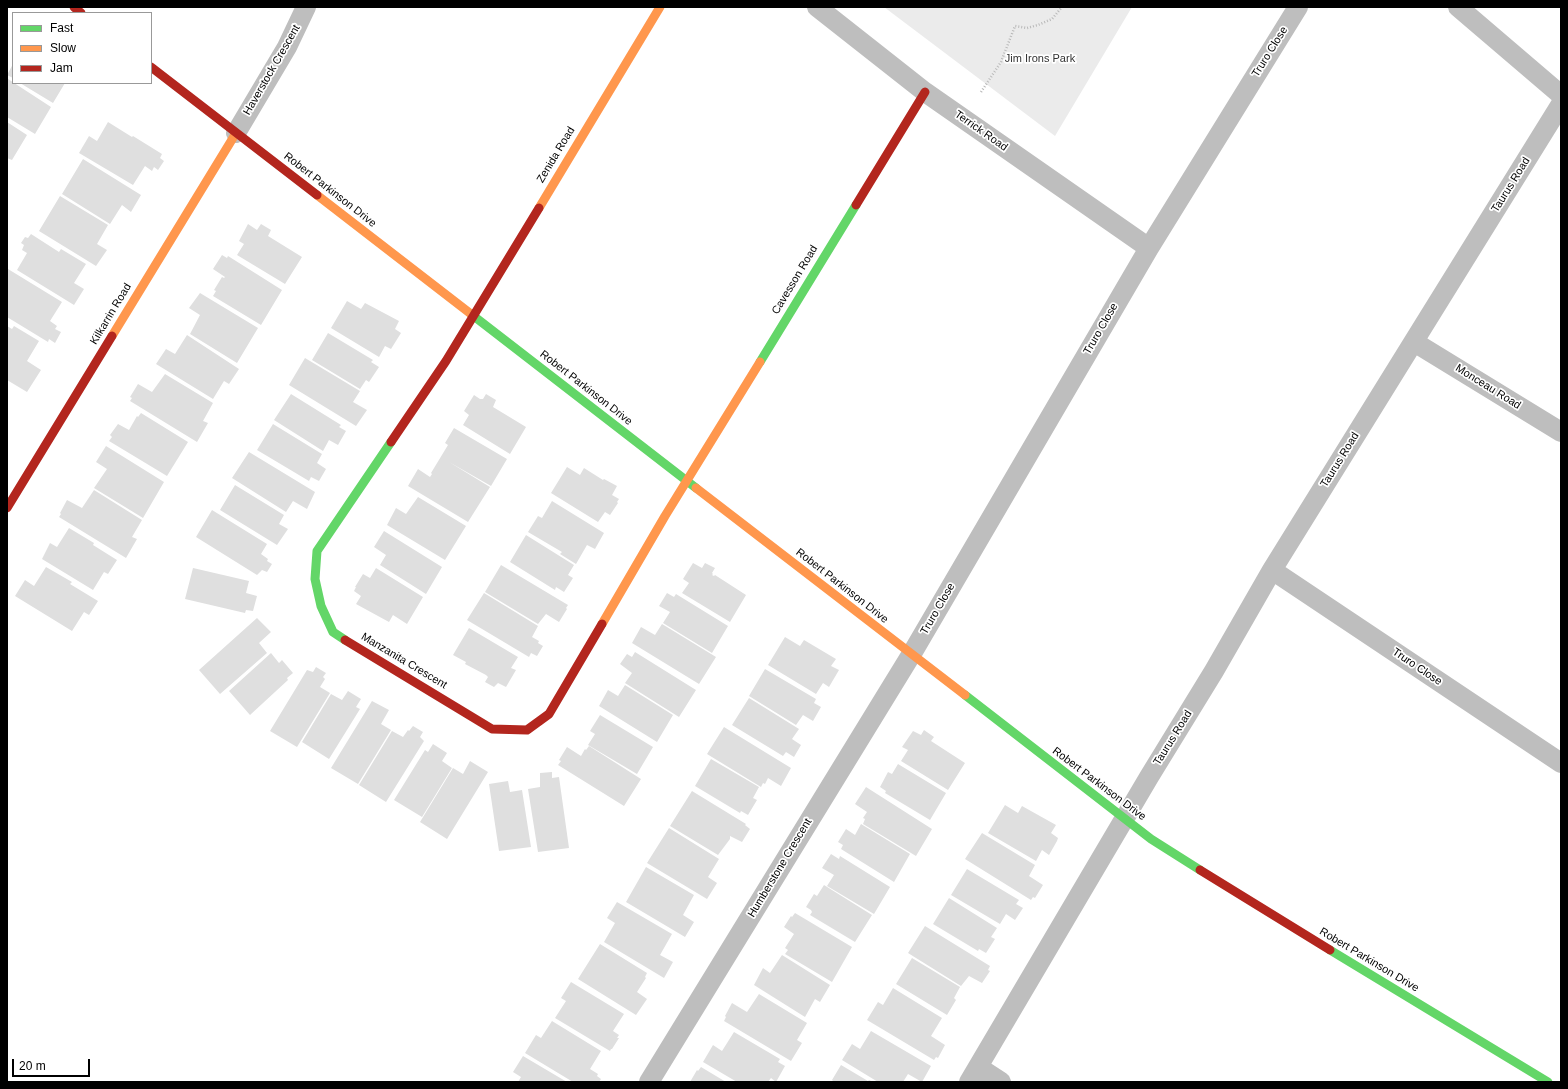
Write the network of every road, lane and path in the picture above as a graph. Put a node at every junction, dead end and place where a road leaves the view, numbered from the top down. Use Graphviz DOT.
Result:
graph roads {
  1 [pos="306,7"];
  2 [pos="660,7"];
  3 [pos="817,7"];
  4 [pos="1062,7"];
  5 [pos="1298,7"];
  6 [pos="1458,7"];
  7 [pos="152,68"];
  8 [pos="925,92"];
  9 [pos="982,92"];
  10 [pos="1561,96"];
  11 [pos="1561,104"];
  12 [pos="236,133"];
  13 [pos="1149,248"];
  14 [pos="473,316"];
  15 [pos="1414,342"];
  16 [pos="1561,432"];
  17 [pos="687,481"];
  18 [pos="7,508"];
  19 [pos="1272,570"];
  20 [pos="911,655"];
  21 [pos="1561,763"];
  22 [pos="1124,818"];
  23 [pos="973,1075"];
  24 [pos="649,1082"];
  25 [pos="1001,1082"];
  26 [pos="1548,1082"];
  1 -- 12 [label="street, Haverstock Crescent"];
  2 -- 14 [label="street, Zenida Road"];
  3 -- 8 [label="street, Terrick Road"];
  4 -- 9 [label="path"];
  5 -- 13 [label="street, Truro Close"];
  6 -- 10 [label="street"];
  7 -- 12 [label="street, Robert Parkinson Drive"];
  8 -- 13 [label="street, Terrick Road"];
  8 -- 17 [label="street, Cavesson Road"];
  11 -- 15 [label="street, Taurus Road"];
  12 -- 14 [label="street, Robert Parkinson Drive"];
  12 -- 18 [label="street, Kilkarrin Road"];
  13 -- 20 [label="street, Truro Close"];
  14 -- 17 [label="street, Robert Parkinson Drive"];
  14 -- 17 [label="street, Manzanita Crescent"];
  15 -- 16 [label="street, Monceau Road"];
  15 -- 19 [label="street, Taurus Road"];
  17 -- 20 [label="street, Robert Parkinson Drive"];
  19 -- 21 [label="street, Truro Close"];
  19 -- 22 [label="street, Taurus Road"];
  20 -- 22 [label="street, Robert Parkinson Drive"];
  20 -- 24 [label="street, Humberstone Crescent"];
  22 -- 23 [label="street"];
  22 -- 26 [label="street, Robert Parkinson Drive"];
  23 -- 25 [label="street"];
}
